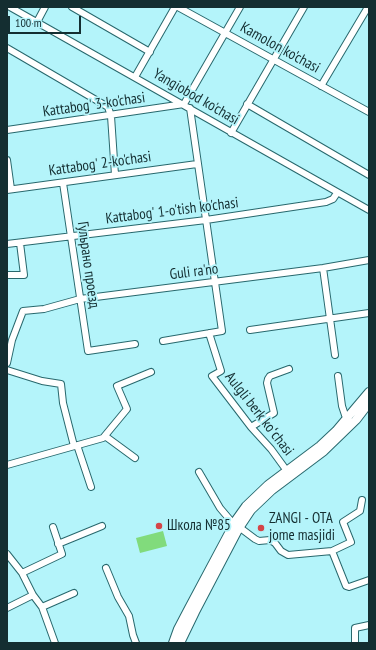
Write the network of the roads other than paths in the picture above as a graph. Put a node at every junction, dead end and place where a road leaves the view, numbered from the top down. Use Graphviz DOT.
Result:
graph roads {
  1 [pos="10,7"];
  2 [pos="45,7"];
  3 [pos="72,7"];
  4 [pos="175,7"];
  5 [pos="178,7"];
  6 [pos="240,7"];
  7 [pos="304,7"];
  8 [pos="368,7"];
  9 [pos="37,22"];
  10 [pos="225,32"];
  11 [pos="7,48"];
  12 [pos="150,52"];
  13 [pos="273,59"];
  14 [pos="135,77"];
  15 [pos="321,86"];
  16 [pos="247,104"];
  17 [pos="187,106"];
  18 [pos="368,109"];
  19 [pos="111,116"];
  20 [pos="7,130"];
  21 [pos="231,133"];
  22 [pos="7,160"];
  23 [pos="197,164"];
  24 [pos="116,175"];
  25 [pos="369,175"];
  26 [pos="63,183"];
  27 [pos="9,189"];
  28 [pos="337,193"];
  29 [pos="369,210"];
  30 [pos="206,220"];
  31 [pos="71,237"];
  32 [pos="20,243"];
  33 [pos="7,244"];
  34 [pos="369,260"];
  35 [pos="323,268"];
  36 [pos="7,275"];
  37 [pos="216,282"];
  38 [pos="80,299"];
  39 [pos="369,313"];
  40 [pos="330,318"];
  41 [pos="250,330"];
  42 [pos="209,333"];
  43 [pos="163,341"];
  44 [pos="135,344"];
  45 [pos="335,355"];
  46 [pos="7,363"];
  47 [pos="289,369"];
  48 [pos="7,370"];
  49 [pos="151,372"];
  50 [pos="338,376"];
  51 [pos="369,392"];
  52 [pos="369,403"];
  53 [pos="348,417"];
  54 [pos="252,427"];
  55 [pos="105,436"];
  56 [pos="75,446"];
  57 [pos="134,458"];
  58 [pos="7,464"];
  59 [pos="287,471"];
  60 [pos="199,472"];
  61 [pos="91,487"];
  62 [pos="362,500"];
  63 [pos="102,526"];
  64 [pos="237,526"];
  65 [pos="53,527"];
  66 [pos="58,544"];
  67 [pos="332,550"];
  68 [pos="7,554"];
  69 [pos="106,568"];
  70 [pos="22,573"];
  71 [pos="369,580"];
  72 [pos="74,593"];
  73 [pos="33,595"];
  74 [pos="42,607"];
  75 [pos="7,608"];
  76 [pos="192,610"];
  77 [pos="369,625"];
  78 [pos="55,643"];
  79 [pos="136,643"];
  80 [pos="173,643"];
  81 [pos="180,643"];
  82 [pos="355,643"];
  1 -- 9 [label="street, Yangiobod ko'chasi"];
  2 -- 9 [label="street"];
  3 -- 12 [label="street"];
  4 -- 12 [label="street"];
  5 -- 10 [label="street, Kamolon ko'chasi"];
  6 -- 10 [label="street"];
  7 -- 13 [label="street"];
  8 -- 15 [label="street"];
  9 -- 14 [label="street, Yangiobod ko'chasi"];
  10 -- 13 [label="street, Kamolon ko'chasi"];
  10 -- 17 [label="street"];
  11 -- 19 [label="street"];
  12 -- 14 [label="street"];
  13 -- 15 [label="street, Kamolon ko'chasi"];
  13 -- 16 [label="street"];
  14 -- 17 [label="street, Yangiobod ko'chasi"];
  15 -- 18 [label="street, Kamolon ko'chasi"];
  16 -- 21 [label="street"];
  16 -- 25 [label="street"];
  17 -- 19 [label="street, Kattabog' 3-ko'chasi"];
  17 -- 21 [label="street, Yangiobod ko'chasi"];
  17 -- 23 [label="street"];
  19 -- 20 [label="street, Kattabog' 3-ko'chasi"];
  19 -- 24 [label="street"];
  21 -- 28 [label="street, Yangiobod ko'chasi"];
  22 -- 27 [label="street"];
  23 -- 24 [label="street, Kattabog' 2-ko'chasi"];
  23 -- 30 [label="street"];
  24 -- 26 [label="street, Kattabog' 2-ko'chasi"];
  26 -- 27 [label="street, Kattabog' 2-ko'chasi"];
  26 -- 31 [label="street, Гульрано проезд"];
  28 -- 29 [label="street, Yangiobod ko'chasi"];
  28 -- 30 [label="street, Kattabog' 1-o'tish ko'chasi"];
  30 -- 31 [label="street, Kattabog' 1-o'tish ko'chasi"];
  30 -- 37 [label="street"];
  31 -- 32 [label="street, Kattabog' 1-o'tish ko'chasi"];
  31 -- 38 [label="street, Гульрано проезд"];
  32 -- 33 [label="street, Kattabog' 1-o'tish ko'chasi"];
  32 -- 36 [label="street"];
  34 -- 35 [label="street, Guli ra'no"];
  35 -- 37 [label="street, Guli ra'no"];
  35 -- 40 [label="street"];
  37 -- 38 [label="street, Guli ra'no"];
  37 -- 42 [label="street"];
  38 -- 44 [label="street, Гульрано проезд"];
  38 -- 46 [label="street, Guli ra'no"];
  39 -- 40 [label="street"];
  40 -- 41 [label="street"];
  40 -- 45 [label="street"];
  42 -- 43 [label="street"];
  42 -- 54 [label="street, Aulgli berk koʻchasi"];
  47 -- 54 [label="street"];
  48 -- 56 [label="street"];
  49 -- 55 [label="street"];
  50 -- 53 [label="street"];
  51 -- 53 [label="main road"];
  52 -- 64 [label="main road"];
  53 -- 59 [label="main road"];
  54 -- 59 [label="street, Aulgli berk koʻchasi"];
  55 -- 56 [label="street"];
  55 -- 57 [label="street"];
  56 -- 58 [label="street"];
  56 -- 61 [label="street"];
  59 -- 64 [label="main road"];
  60 -- 64 [label="street"];
  62 -- 67 [label="street"];
  63 -- 66 [label="street"];
  64 -- 67 [label="street"];
  64 -- 76 [label="main road"];
  65 -- 66 [label="street"];
  66 -- 70 [label="street"];
  67 -- 71 [label="street"];
  68 -- 70 [label="street"];
  69 -- 79 [label="street"];
  70 -- 73 [label="street"];
  72 -- 74 [label="street"];
  73 -- 74 [label="street"];
  73 -- 75 [label="street"];
  74 -- 78 [label="street"];
  76 -- 80 [label="main road"];
  76 -- 81 [label="main road"];
  77 -- 82 [label="street"];
}
